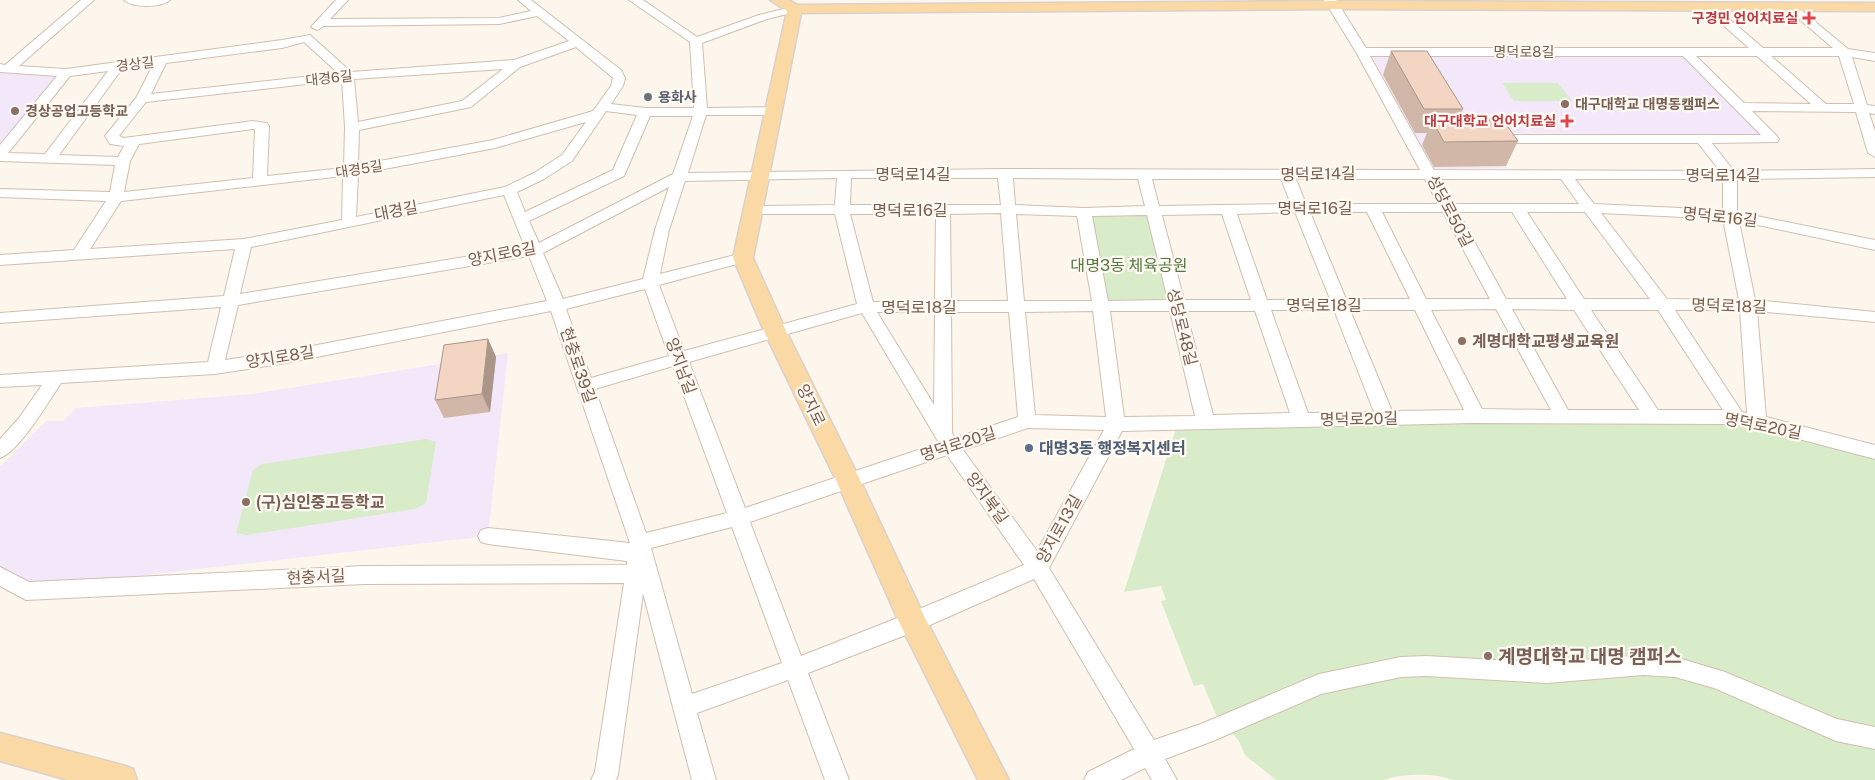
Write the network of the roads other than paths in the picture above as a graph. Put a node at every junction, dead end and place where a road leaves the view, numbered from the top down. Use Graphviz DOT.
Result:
graph roads {
  1 [pos="88,0"];
  2 [pos="130,0"];
  3 [pos="164,0"];
  4 [pos="342,0"];
  5 [pos="524,0"];
  6 [pos="635,0"];
  7 [pos="1332,3"];
  8 [pos="1726,3"];
  9 [pos="937,4"];
  10 [pos="1120,4"];
  11 [pos="1709,7"];
  12 [pos="1791,7"];
  13 [pos="852,8"];
  14 [pos="1875,8"];
  15 [pos="540,12"];
  16 [pos="795,18"];
  17 [pos="321,23"];
  18 [pos="306,38"];
  19 [pos="696,41"];
  20 [pos="578,42"];
  21 [pos="1362,52"];
  22 [pos="1686,52"];
  23 [pos="1761,52"];
  24 [pos="1844,52"];
  25 [pos="1875,57"];
  26 [pos="161,61"];
  27 [pos="516,64"];
  28 [pos="118,66"];
  29 [pos="4,68"];
  30 [pos="66,73"];
  31 [pos="348,76"];
  32 [pos="142,99"];
  33 [pos="1740,107"];
  34 [pos="1822,107"];
  35 [pos="1861,108"];
  36 [pos="600,110"];
  37 [pos="701,110"];
  38 [pos="774,110"];
  39 [pos="1875,110"];
  40 [pos="645,112"];
  41 [pos="352,127"];
  42 [pos="1480,138"];
  43 [pos="1410,139"];
  44 [pos="1430,139"];
  45 [pos="1702,139"];
  46 [pos="134,141"];
  47 [pos="1875,153"];
  48 [pos="0,155"];
  49 [pos="49,159"];
  50 [pos="123,161"];
  51 [pos="350,171"];
  52 [pos="1430,173"];
  53 [pos="1875,173"];
  54 [pos="844,174"];
  55 [pos="1005,174"];
  56 [pos="1144,174"];
  57 [pos="1564,174"];
  58 [pos="760,175"];
  59 [pos="1286,175"];
  60 [pos="1730,175"];
  61 [pos="678,177"];
  62 [pos="260,182"];
  63 [pos="509,190"];
  64 [pos="0,193"];
  65 [pos="116,197"];
  66 [pos="1228,208"];
  67 [pos="1302,208"];
  68 [pos="1591,208"];
  69 [pos="1009,209"];
  70 [pos="1153,209"];
  71 [pos="1373,209"];
  72 [pos="1447,209"];
  73 [pos="1517,209"];
  74 [pos="752,210"];
  75 [pos="842,210"];
  76 [pos="943,210"];
  77 [pos="1084,212"];
  78 [pos="1730,215"];
  79 [pos="522,219"];
  80 [pos="349,221"];
  81 [pos="244,244"];
  82 [pos="1875,245"];
  83 [pos="536,250"];
  84 [pos="79,255"];
  85 [pos="743,258"];
  86 [pos="0,260"];
  87 [pos="650,282"];
  88 [pos="231,301"];
  89 [pos="1340,304"];
  90 [pos="1502,304"];
  91 [pos="1580,304"];
  92 [pos="1263,305"];
  93 [pos="1422,305"];
  94 [pos="1663,305"];
  95 [pos="1748,305"];
  96 [pos="557,306"];
  97 [pos="1017,306"];
  98 [pos="1100,306"];
  99 [pos="866,307"];
  100 [pos="943,307"];
  101 [pos="1177,307"];
  102 [pos="1875,317"];
  103 [pos="0,318"];
  104 [pos="775,331"];
  105 [pos="678,358"];
  106 [pos="215,368"];
  107 [pos="56,378"];
  108 [pos="0,381"];
  109 [pos="585,386"];
  110 [pos="1476,416"];
  111 [pos="1652,416"];
  112 [pos="1386,418"];
  113 [pos="1564,418"];
  114 [pos="1736,418"];
  115 [pos="1027,420"];
  116 [pos="1301,420"];
  117 [pos="1757,421"];
  118 [pos="1206,422"];
  119 [pos="1116,424"];
  120 [pos="947,440"];
  121 [pos="0,451"];
  122 [pos="1875,452"];
  123 [pos="848,480"];
  124 [pos="738,518"];
  125 [pos="488,536"];
  126 [pos="638,557"];
  127 [pos="1038,568"];
  128 [pos="0,576"];
  129 [pos="913,622"];
  130 [pos="795,668"];
  131 [pos="684,707"];
  132 [pos="1875,738"];
  133 [pos="0,747"];
  134 [pos="1148,754"];
  135 [pos="610,778"];
  136 [pos="122,780"];
  137 [pos="704,780"];
  138 [pos="838,780"];
  139 [pos="994,780"];
  140 [pos="1096,780"];
  141 [pos="1165,780"];
  1 -- 29 [label="street"];
  2 -- 3 [label="street"];
  4 -- 17 [label="street"];
  5 -- 15 [label="street, 대경길"];
  6 -- 19 [label="street"];
  7 -- 10 [label="main road"];
  7 -- 11 [label="main road"];
  7 -- 21 [label="street, 성당로50길"];
  8 -- 11 [label="main road"];
  8 -- 12 [label="main road"];
  9 -- 10 [label="main road"];
  9 -- 13 [label="main road"];
  11 -- 23 [label="street"];
  12 -- 14 [label="main road"];
  12 -- 24 [label="street"];
  13 -- 16 [label="main road"];
  13 -- 16 [label="main road"];
  15 -- 17 [label="street"];
  15 -- 20 [label="street, 대경길"];
  16 -- 19 [label="street"];
  16 -- 38 [label="main road"];
  17 -- 18 [label="street"];
  18 -- 26 [label="street, 경상길"];
  18 -- 31 [label="street"];
  19 -- 37 [label="street"];
  20 -- 27 [label="street, 대경6길"];
  20 -- 36 [label="street, 대경길"];
  21 -- 22 [label="street, 명덕로8길"];
  21 -- 43 [label="street, 성당로50길"];
  22 -- 23 [label="street, 명덕로8길"];
  22 -- 33 [label="street"];
  23 -- 24 [label="street, 명덕로8길"];
  23 -- 34 [label="street"];
  24 -- 25 [label="street, 명덕로8길"];
  24 -- 35 [label="street"];
  26 -- 28 [label="street, 경상길"];
  26 -- 32 [label="street"];
  27 -- 31 [label="street, 대경6길"];
  27 -- 41 [label="street, 대경6길"];
  28 -- 30 [label="street, 경상길"];
  28 -- 49 [label="street"];
  29 -- 30 [label="street, 경상길"];
  30 -- 48 [label="street"];
  31 -- 32 [label="street, 대경6길"];
  31 -- 41 [label="street"];
  32 -- 46 [label="street"];
  33 -- 34 [label="street"];
  33 -- 45 [label="street"];
  34 -- 35 [label="street"];
  35 -- 39 [label="street"];
  35 -- 47 [label="street"];
  36 -- 40 [label="street"];
  36 -- 51 [label="street, 대경5길"];
  36 -- 63 [label="street, 대경길"];
  37 -- 38 [label="street"];
  37 -- 40 [label="street"];
  37 -- 61 [label="street"];
  38 -- 58 [label="main road"];
  40 -- 79 [label="street"];
  41 -- 51 [label="street"];
  42 -- 45 [label="street"];
  43 -- 44 [label="street"];
  43 -- 52 [label="street, 성당로50길"];
  45 -- 60 [label="street"];
  46 -- 50 [label="street"];
  46 -- 62 [label="street"];
  48 -- 49 [label="street"];
  49 -- 50 [label="street"];
  50 -- 65 [label="street"];
  51 -- 62 [label="street, 대경5길"];
  51 -- 80 [label="street"];
  52 -- 57 [label="street, 명덕로14길"];
  52 -- 59 [label="street, 명덕로14길"];
  52 -- 72 [label="street, 성당로50길"];
  53 -- 60 [label="street, 명덕로14길"];
  54 -- 55 [label="street, 명덕로14길"];
  54 -- 58 [label="street, 명덕로14길"];
  54 -- 75 [label="street, 양지북길"];
  55 -- 56 [label="street, 명덕로14길"];
  55 -- 69 [label="street"];
  56 -- 59 [label="street, 명덕로14길"];
  56 -- 70 [label="street, 성당로48길"];
  57 -- 60 [label="street, 명덕로14길"];
  57 -- 68 [label="street"];
  58 -- 61 [label="street, 양지로6길"];
  58 -- 74 [label="main road"];
  59 -- 67 [label="street"];
  60 -- 78 [label="street"];
  61 -- 83 [label="street, 양지로6길"];
  61 -- 87 [label="street"];
  62 -- 65 [label="street, 대경5길"];
  63 -- 79 [label="street, 현충로39길"];
  63 -- 80 [label="street, 대경길"];
  64 -- 65 [label="street, 대경5길"];
  65 -- 84 [label="street"];
  66 -- 67 [label="street, 명덕로16길"];
  66 -- 70 [label="street, 명덕로16길"];
  66 -- 92 [label="street"];
  67 -- 71 [label="street, 명덕로16길"];
  67 -- 89 [label="street"];
  68 -- 73 [label="street, 명덕로16길"];
  68 -- 78 [label="street, 명덕로16길"];
  68 -- 94 [label="street"];
  69 -- 76 [label="street, 명덕로16길"];
  69 -- 77 [label="street, 명덕로16길"];
  69 -- 97 [label="street"];
  70 -- 77 [label="street, 명덕로16길"];
  70 -- 101 [label="street, 성당로48길"];
  71 -- 72 [label="street, 명덕로16길"];
  71 -- 93 [label="street"];
  72 -- 73 [label="street, 명덕로16길"];
  72 -- 90 [label="street, 성당로50길"];
  73 -- 91 [label="street"];
  74 -- 75 [label="street, 명덕로16길"];
  74 -- 85 [label="main road"];
  75 -- 76 [label="street, 명덕로16길"];
  75 -- 99 [label="street, 양지북길"];
  76 -- 100 [label="street"];
  77 -- 98 [label="street"];
  78 -- 82 [label="street, 명덕로16길"];
  78 -- 95 [label="street"];
  79 -- 83 [label="street, 현충로39길"];
  80 -- 81 [label="street, 대경길"];
  81 -- 84 [label="street, 대경길"];
  81 -- 88 [label="street"];
  83 -- 88 [label="street, 양지로6길"];
  83 -- 96 [label="street, 현충로39길"];
  84 -- 86 [label="street, 대경길"];
  85 -- 87 [label="street, 양지로8길"];
  85 -- 104 [label="main road, 양지로"];
  87 -- 96 [label="street, 양지로8길"];
  87 -- 105 [label="street, 양지남길"];
  88 -- 103 [label="street, 양지로6길"];
  88 -- 106 [label="street"];
  89 -- 92 [label="street, 명덕로18길"];
  89 -- 93 [label="street, 명덕로18길"];
  89 -- 112 [label="street"];
  90 -- 91 [label="street, 명덕로18길"];
  90 -- 93 [label="street, 명덕로18길"];
  90 -- 113 [label="street, 성당로50길"];
  91 -- 94 [label="street, 명덕로18길"];
  91 -- 111 [label="street"];
  92 -- 101 [label="street, 명덕로18길"];
  92 -- 116 [label="street"];
  93 -- 110 [label="street"];
  94 -- 95 [label="street, 명덕로18길"];
  94 -- 114 [label="street"];
  95 -- 102 [label="street, 명덕로18길"];
  95 -- 117 [label="street"];
  96 -- 106 [label="street, 양지로8길"];
  96 -- 109 [label="street, 현충로39길"];
  97 -- 98 [label="street, 명덕로18길"];
  97 -- 100 [label="street, 명덕로18길"];
  97 -- 115 [label="street"];
  98 -- 101 [label="street, 명덕로18길"];
  98 -- 119 [label="street"];
  99 -- 100 [label="street, 명덕로18길"];
  99 -- 104 [label="street, 명덕로18길"];
  99 -- 120 [label="street, 양지북길"];
  100 -- 120 [label="street"];
  101 -- 118 [label="street, 성당로48길"];
  104 -- 105 [label="street, 명덕로18길"];
  104 -- 123 [label="main road, 양지로"];
  105 -- 109 [label="street, 명덕로18길"];
  105 -- 124 [label="street, 양지남길"];
  106 -- 107 [label="street, 양지로8길"];
  107 -- 108 [label="street, 양지로8길"];
  107 -- 121 [label="street"];
  109 -- 126 [label="street, 현충로39길"];
  110 -- 112 [label="street, 명덕로20길"];
  110 -- 113 [label="street, 명덕로20길"];
  111 -- 113 [label="street, 명덕로20길"];
  111 -- 114 [label="street, 명덕로20길"];
  112 -- 116 [label="street, 명덕로20길"];
  114 -- 117 [label="street, 명덕로20길"];
  115 -- 119 [label="street, 명덕로20길"];
  115 -- 120 [label="street, 명덕로20길"];
  116 -- 118 [label="street, 명덕로20길"];
  117 -- 122 [label="street, 명덕로20길"];
  118 -- 119 [label="street, 명덕로20길"];
  119 -- 127 [label="street, 양지로13길"];
  120 -- 123 [label="street, 명덕로20길"];
  120 -- 127 [label="street, 양지북길"];
  123 -- 124 [label="street, 명덕로20길"];
  123 -- 129 [label="main road, 양지로"];
  124 -- 126 [label="street, 명덕로20길"];
  124 -- 130 [label="street, 양지남길"];
  125 -- 126 [label="street"];
  126 -- 128 [label="street, 현충서길"];
  126 -- 131 [label="street, 현충로39길"];
  126 -- 135 [label="street, 현충로39길"];
  127 -- 129 [label="street, 양지로13길"];
  127 -- 134 [label="street, 양지북길"];
  129 -- 130 [label="street, 양지로13길"];
  129 -- 139 [label="main road, 양지로"];
  130 -- 131 [label="street, 양지로13길"];
  130 -- 138 [label="street, 양지남길"];
  131 -- 137 [label="street, 현충로39길"];
  132 -- 134 [label="street"];
  133 -- 136 [label="main road"];
  134 -- 140 [label="street"];
  134 -- 141 [label="street, 양지북길"];
}
